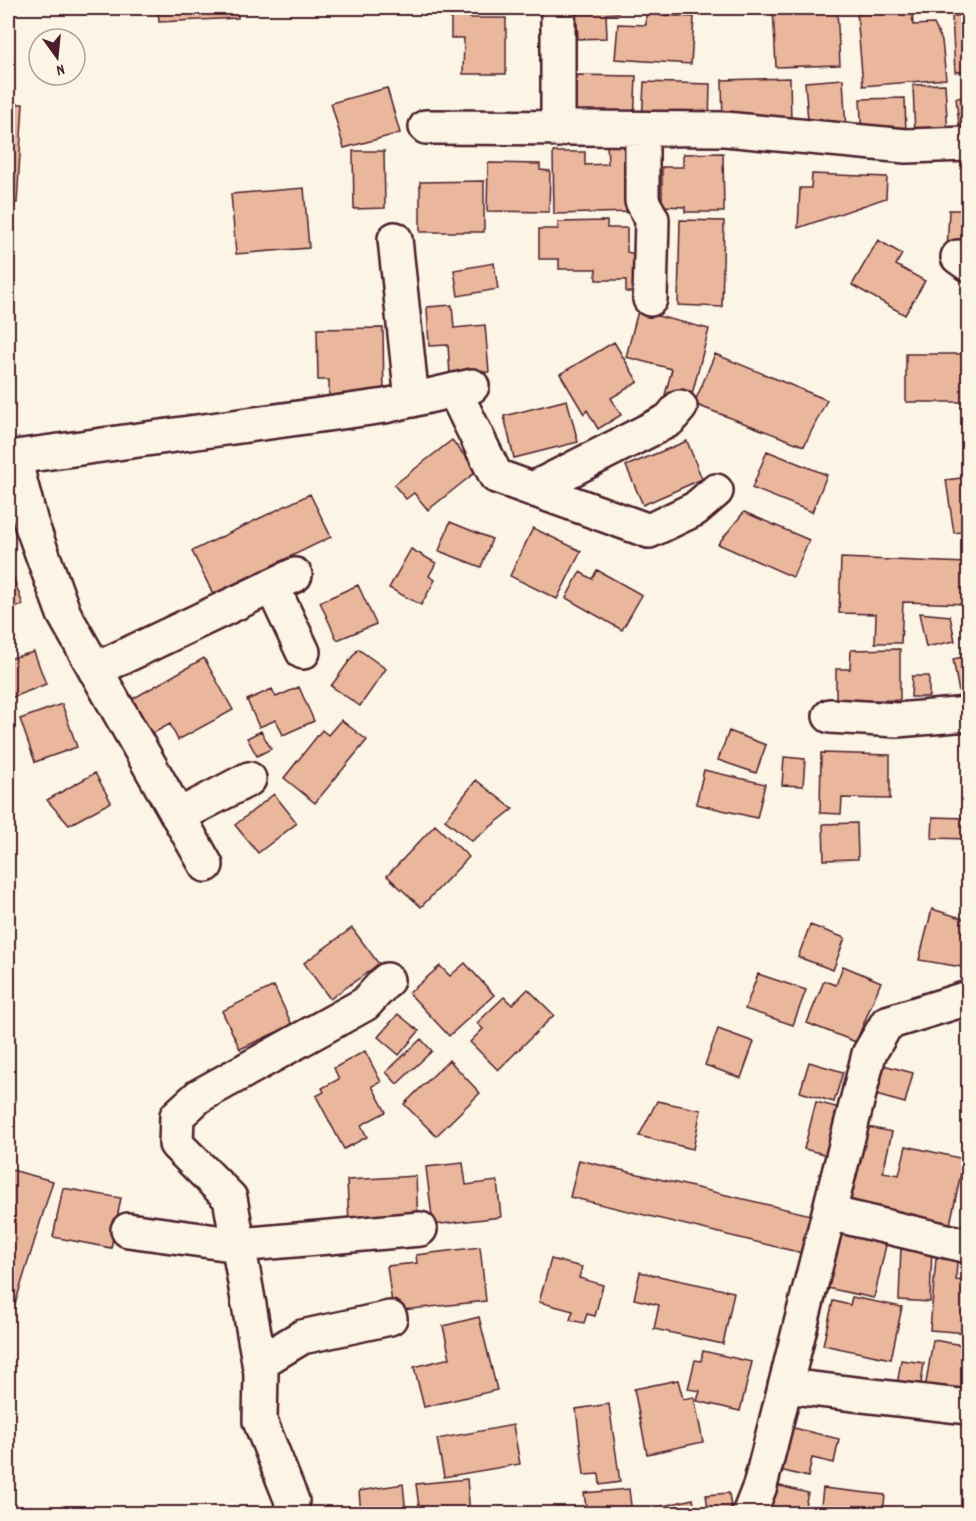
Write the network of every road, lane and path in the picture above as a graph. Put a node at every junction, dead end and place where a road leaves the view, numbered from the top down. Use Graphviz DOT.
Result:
graph roads {
  1 [pos="558,8"];
  2 [pos="426,127"];
  3 [pos="642,129"];
  4 [pos="558,130"];
  5 [pos="969,144"];
  6 [pos="395,238"];
  7 [pos="651,299"];
  8 [pos="412,399"];
  9 [pos="680,407"];
  10 [pos="11,458"];
  11 [pos="533,489"];
  12 [pos="716,491"];
  13 [pos="303,652"];
  14 [pos="96,670"];
  15 [pos="969,714"];
  16 [pos="830,716"];
  17 [pos="249,779"];
  18 [pos="178,816"];
  19 [pos="206,865"];
  20 [pos="387,980"];
  21 [pos="969,998"];
  22 [pos="829,1213"];
  23 [pos="420,1229"];
  24 [pos="128,1230"];
  25 [pos="238,1245"];
  26 [pos="969,1246"];
  27 [pos="390,1318"];
  28 [pos="259,1363"];
  29 [pos="785,1386"];
  30 [pos="969,1407"];
  31 [pos="291,1514"];
  32 [pos="749,1514"];
  1 -- 4 [label="street"];
  2 -- 4 [label="street"];
  3 -- 4 [label="street"];
  3 -- 5 [label="street"];
  3 -- 7 [label="street"];
  6 -- 8 [label="street"];
  8 -- 10 [label="street"];
  8 -- 11 [label="street"];
  9 -- 11 [label="street"];
  10 -- 14 [label="street"];
  11 -- 12 [label="street"];
  13 -- 14 [label="street"];
  14 -- 18 [label="street"];
  15 -- 16 [label="street"];
  17 -- 18 [label="street"];
  18 -- 19 [label="street"];
  20 -- 25 [label="street"];
  21 -- 22 [label="street"];
  22 -- 26 [label="street"];
  22 -- 29 [label="street"];
  23 -- 25 [label="street"];
  24 -- 25 [label="street"];
  25 -- 28 [label="street"];
  27 -- 28 [label="street"];
  28 -- 31 [label="street"];
  29 -- 30 [label="street"];
  29 -- 32 [label="street"];
}
